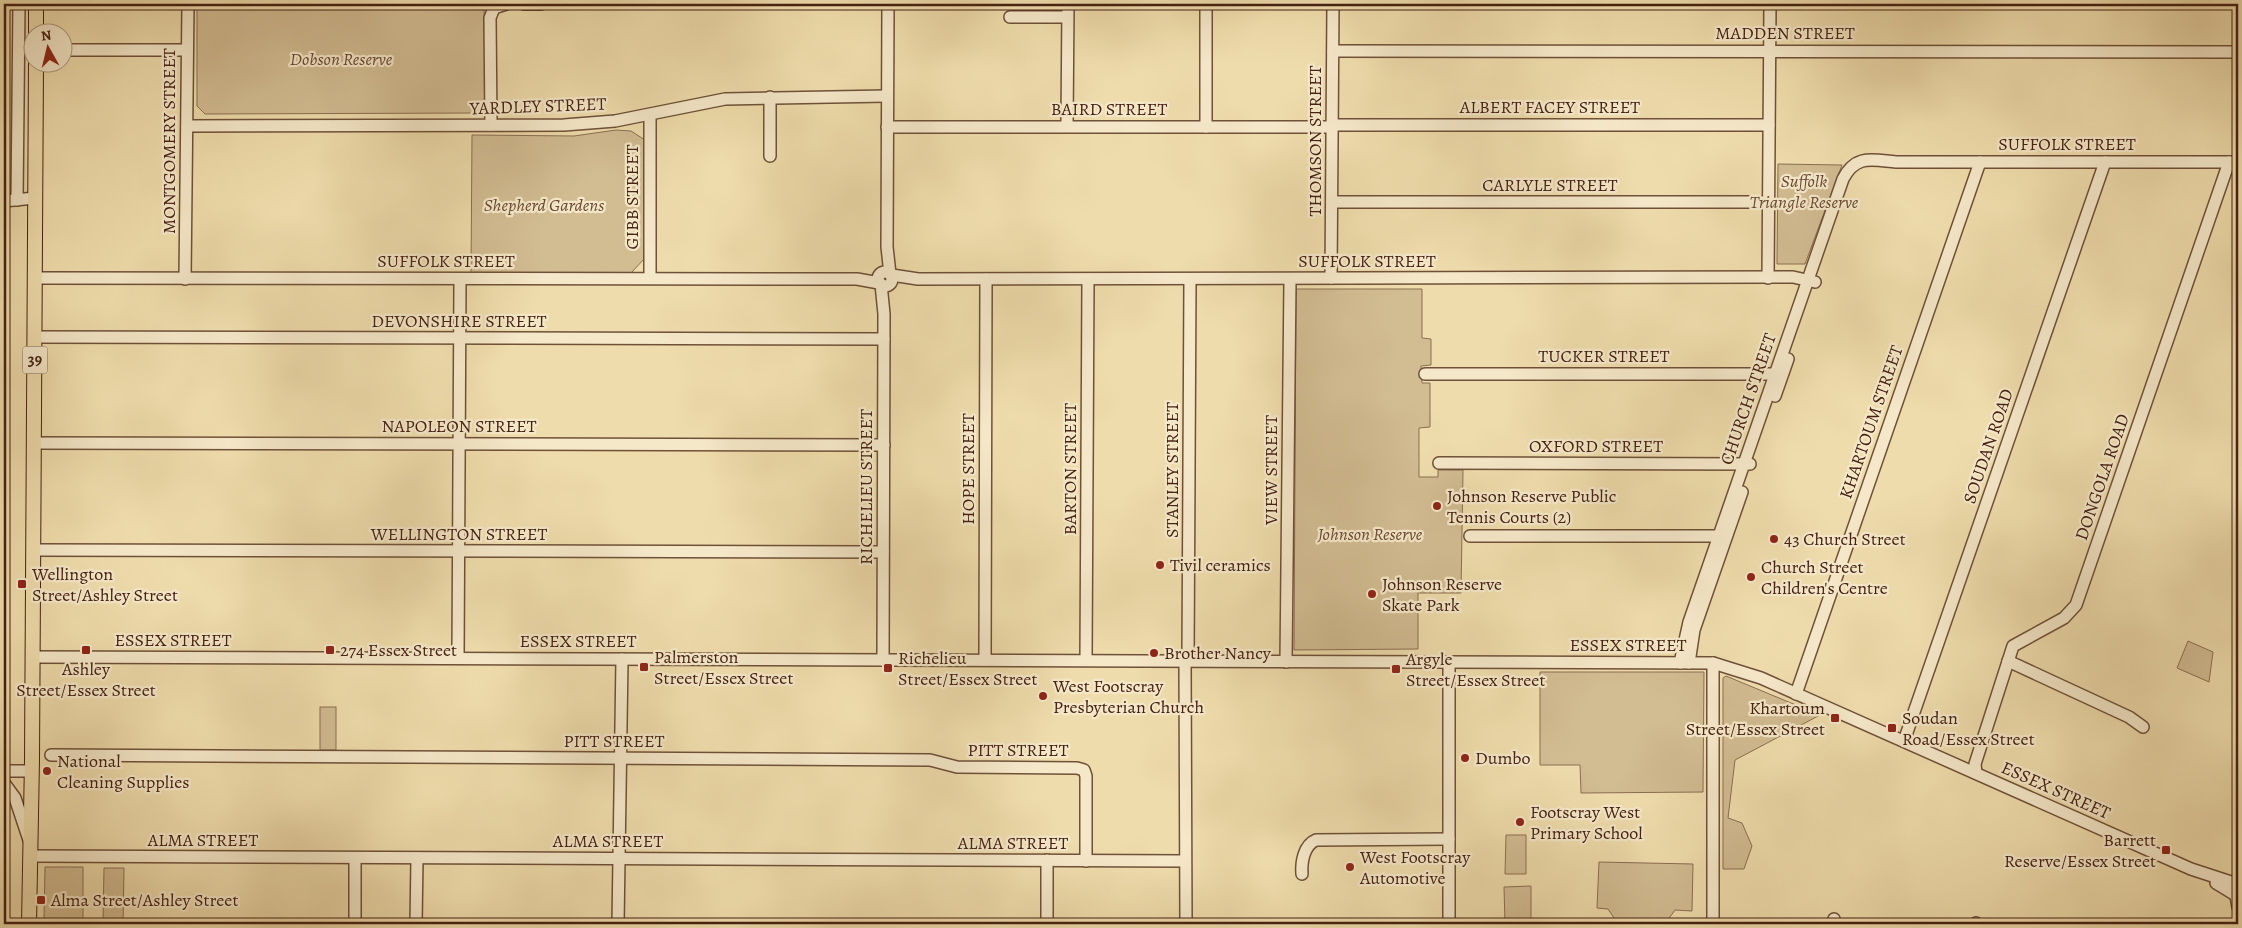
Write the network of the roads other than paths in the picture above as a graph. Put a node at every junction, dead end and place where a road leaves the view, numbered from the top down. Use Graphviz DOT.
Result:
graph roads {
  1 [pos="19,4"];
  2 [pos="36,4"];
  3 [pos="188,4"];
  4 [pos="501,4"];
  5 [pos="524,4"];
  6 [pos="541,4"];
  7 [pos="888,4"];
  8 [pos="1068,4"];
  9 [pos="1206,4"];
  10 [pos="1333,4"];
  11 [pos="1770,4"];
  12 [pos="1010,17"];
  13 [pos="1068,17"];
  14 [pos="36,22"];
  15 [pos="72,50"];
  16 [pos="187,50"];
  17 [pos="1332,51"];
  18 [pos="1770,51"];
  19 [pos="2238,52"];
  20 [pos="36,72"];
  21 [pos="887,96"];
  22 [pos="770,97"];
  23 [pos="650,115"];
  24 [pos="1769,125"];
  25 [pos="187,126"];
  26 [pos="491,126"];
  27 [pos="1067,126"];
  28 [pos="1332,126"];
  29 [pos="887,127"];
  30 [pos="1206,127"];
  31 [pos="770,156"];
  32 [pos="1980,162"];
  33 [pos="2105,162"];
  34 [pos="2234,162"];
  35 [pos="1865,163"];
  36 [pos="35,198"];
  37 [pos="17,200"];
  38 [pos="4,201"];
  39 [pos="1332,202"];
  40 [pos="1768,202"];
  41 [pos="35,278"];
  42 [pos="650,278"];
  43 [pos="1331,278"];
  44 [pos="1768,278"];
  45 [pos="186,279"];
  46 [pos="460,279"];
  47 [pos="885,279"];
  48 [pos="986,279"];
  49 [pos="1088,279"];
  50 [pos="1190,279"];
  51 [pos="1290,279"];
  52 [pos="1811,281"];
  53 [pos="34,337"];
  54 [pos="461,338"];
  55 [pos="884,339"];
  56 [pos="1425,374"];
  57 [pos="1779,374"];
  58 [pos="34,443"];
  59 [pos="460,444"];
  60 [pos="884,445"];
  61 [pos="1439,463"];
  62 [pos="1748,464"];
  63 [pos="1470,536"];
  64 [pos="1723,536"];
  65 [pos="34,550"];
  66 [pos="459,551"];
  67 [pos="883,552"];
  68 [pos="33,657"];
  69 [pos="458,658"];
  70 [pos="622,659"];
  71 [pos="883,660"];
  72 [pos="985,660"];
  73 [pos="1086,660"];
  74 [pos="1187,661"];
  75 [pos="2008,661"];
  76 [pos="1286,662"];
  77 [pos="1449,662"];
  78 [pos="1685,663"];
  79 [pos="1713,664"];
  80 [pos="1796,694"];
  81 [pos="2143,727"];
  82 [pos="1904,741"];
  83 [pos="51,755"];
  84 [pos="621,759"];
  85 [pos="4,771"];
  86 [pos="32,771"];
  87 [pos="1976,773"];
  88 [pos="4,783"];
  89 [pos="1449,839"];
  90 [pos="31,851"];
  91 [pos="355,858"];
  92 [pos="417,858"];
  93 [pos="619,859"];
  94 [pos="1047,860"];
  95 [pos="1086,861"];
  96 [pos="1185,861"];
  97 [pos="1302,874"];
  98 [pos="2237,890"];
  99 [pos="29,924"];
  100 [pos="355,924"];
  101 [pos="416,924"];
  102 [pos="618,924"];
  103 [pos="1047,924"];
  104 [pos="1186,924"];
  105 [pos="1449,924"];
  106 [pos="1712,924"];
  1 -- 37 [label="street"];
  2 -- 14 [label="main road"];
  3 -- 16 [label="street, MONTGOMERY STREET"];
  4 -- 26 [label="street"];
  5 -- 6 [label="street"];
  7 -- 21 [label="street, RICHELIEU STREET"];
  8 -- 13 [label="street"];
  9 -- 30 [label="street"];
  10 -- 17 [label="street, THOMSON STREET"];
  11 -- 18 [label="street"];
  12 -- 13 [label="street"];
  13 -- 27 [label="street"];
  15 -- 16 [label="street"];
  16 -- 25 [label="street, MONTGOMERY STREET"];
  17 -- 18 [label="street, MADDEN STREET"];
  17 -- 28 [label="street, THOMSON STREET"];
  18 -- 19 [label="street, MADDEN STREET"];
  18 -- 24 [label="street"];
  20 -- 36 [label="main road, 39"];
  21 -- 22 [label="street, YARDLEY STREET"];
  21 -- 29 [label="street, RICHELIEU STREET"];
  22 -- 23 [label="street, YARDLEY STREET"];
  22 -- 31 [label="street"];
  23 -- 26 [label="street, YARDLEY STREET"];
  23 -- 42 [label="street, GIBB STREET"];
  24 -- 28 [label="street, ALBERT FACEY STREET"];
  24 -- 40 [label="street"];
  25 -- 26 [label="street, YARDLEY STREET"];
  25 -- 45 [label="street, MONTGOMERY STREET"];
  27 -- 29 [label="street, BAIRD STREET"];
  27 -- 30 [label="street, BAIRD STREET"];
  28 -- 30 [label="street, BAIRD STREET"];
  28 -- 39 [label="street, THOMSON STREET"];
  29 -- 47 [label="street, RICHELIEU STREET"];
  32 -- 33 [label="street, SUFFOLK STREET"];
  32 -- 35 [label="street, SUFFOLK STREET"];
  32 -- 80 [label="street, KHARTOUM STREET"];
  33 -- 34 [label="street, SUFFOLK STREET"];
  33 -- 82 [label="street, SOUDAN ROAD"];
  34 -- 75 [label="street, DONGOLA ROAD"];
  35 -- 52 [label="street, CHURCH STREET"];
  36 -- 37 [label="street"];
  36 -- 41 [label="main road, 39"];
  37 -- 38 [label="street"];
  39 -- 40 [label="street, CARLYLE STREET"];
  39 -- 43 [label="street, THOMSON STREET"];
  40 -- 44 [label="street"];
  41 -- 45 [label="street, SUFFOLK STREET"];
  41 -- 53 [label="main road, 39"];
  42 -- 46 [label="street, SUFFOLK STREET"];
  42 -- 47 [label="street, SUFFOLK STREET"];
  43 -- 44 [label="street, SUFFOLK STREET"];
  43 -- 51 [label="street, SUFFOLK STREET"];
  44 -- 52 [label="street, SUFFOLK STREET"];
  45 -- 46 [label="street, SUFFOLK STREET"];
  46 -- 54 [label="street"];
  47 -- 48 [label="street, SUFFOLK STREET"];
  47 -- 55 [label="street, RICHELIEU STREET"];
  48 -- 49 [label="street, SUFFOLK STREET"];
  48 -- 72 [label="street, HOPE STREET"];
  49 -- 50 [label="street, SUFFOLK STREET"];
  49 -- 73 [label="street, BARTON STREET"];
  50 -- 51 [label="street, SUFFOLK STREET"];
  50 -- 74 [label="street, STANLEY STREET"];
  51 -- 76 [label="street, VIEW STREET"];
  52 -- 57 [label="street, CHURCH STREET"];
  53 -- 54 [label="street, DEVONSHIRE STREET"];
  53 -- 58 [label="main road, 39"];
  54 -- 55 [label="street, DEVONSHIRE STREET"];
  54 -- 59 [label="street"];
  55 -- 60 [label="street, RICHELIEU STREET"];
  56 -- 57 [label="street, TUCKER STREET"];
  57 -- 62 [label="street, CHURCH STREET"];
  58 -- 59 [label="street, NAPOLEON STREET"];
  58 -- 65 [label="main road, 39"];
  59 -- 60 [label="street, NAPOLEON STREET"];
  59 -- 66 [label="street"];
  60 -- 67 [label="street, RICHELIEU STREET"];
  61 -- 62 [label="street, OXFORD STREET"];
  62 -- 64 [label="street, CHURCH STREET"];
  63 -- 64 [label="street"];
  64 -- 78 [label="street, CHURCH STREET"];
  65 -- 66 [label="street, WELLINGTON STREET"];
  65 -- 68 [label="main road, 39"];
  66 -- 67 [label="street, WELLINGTON STREET"];
  66 -- 69 [label="street"];
  67 -- 71 [label="street, RICHELIEU STREET"];
  68 -- 69 [label="street, ESSEX STREET"];
  68 -- 86 [label="main road, 39"];
  69 -- 70 [label="street, ESSEX STREET"];
  70 -- 71 [label="street, ESSEX STREET"];
  70 -- 84 [label="street"];
  71 -- 72 [label="street, ESSEX STREET"];
  72 -- 73 [label="street, ESSEX STREET"];
  73 -- 74 [label="street, ESSEX STREET"];
  74 -- 76 [label="street, ESSEX STREET"];
  74 -- 96 [label="street, STANLEY STREET"];
  75 -- 81 [label="street"];
  75 -- 87 [label="street, DONGOLA ROAD"];
  76 -- 77 [label="street, ESSEX STREET"];
  77 -- 78 [label="street, ESSEX STREET"];
  77 -- 89 [label="street"];
  78 -- 79 [label="street, ESSEX STREET"];
  79 -- 80 [label="street, ESSEX STREET"];
  79 -- 106 [label="street"];
  80 -- 82 [label="street, ESSEX STREET"];
  82 -- 87 [label="street, ESSEX STREET"];
  83 -- 84 [label="street, PITT STREET"];
  84 -- 93 [label="street"];
  84 -- 95 [label="street, PITT STREET"];
  85 -- 86 [label="street"];
  86 -- 90 [label="main road, 39"];
  87 -- 98 [label="street, ESSEX STREET"];
  88 -- 90 [label="street"];
  89 -- 97 [label="street"];
  89 -- 105 [label="street"];
  90 -- 91 [label="street, ALMA STREET"];
  90 -- 99 [label="main road, 39"];
  91 -- 92 [label="street, ALMA STREET"];
  91 -- 100 [label="street"];
  92 -- 93 [label="street, ALMA STREET"];
  92 -- 101 [label="street"];
  93 -- 94 [label="street, ALMA STREET"];
  93 -- 102 [label="street"];
  94 -- 95 [label="street, ALMA STREET"];
  94 -- 103 [label="street"];
  95 -- 96 [label="street, ALMA STREET"];
  96 -- 104 [label="street, STANLEY STREET"];
}
